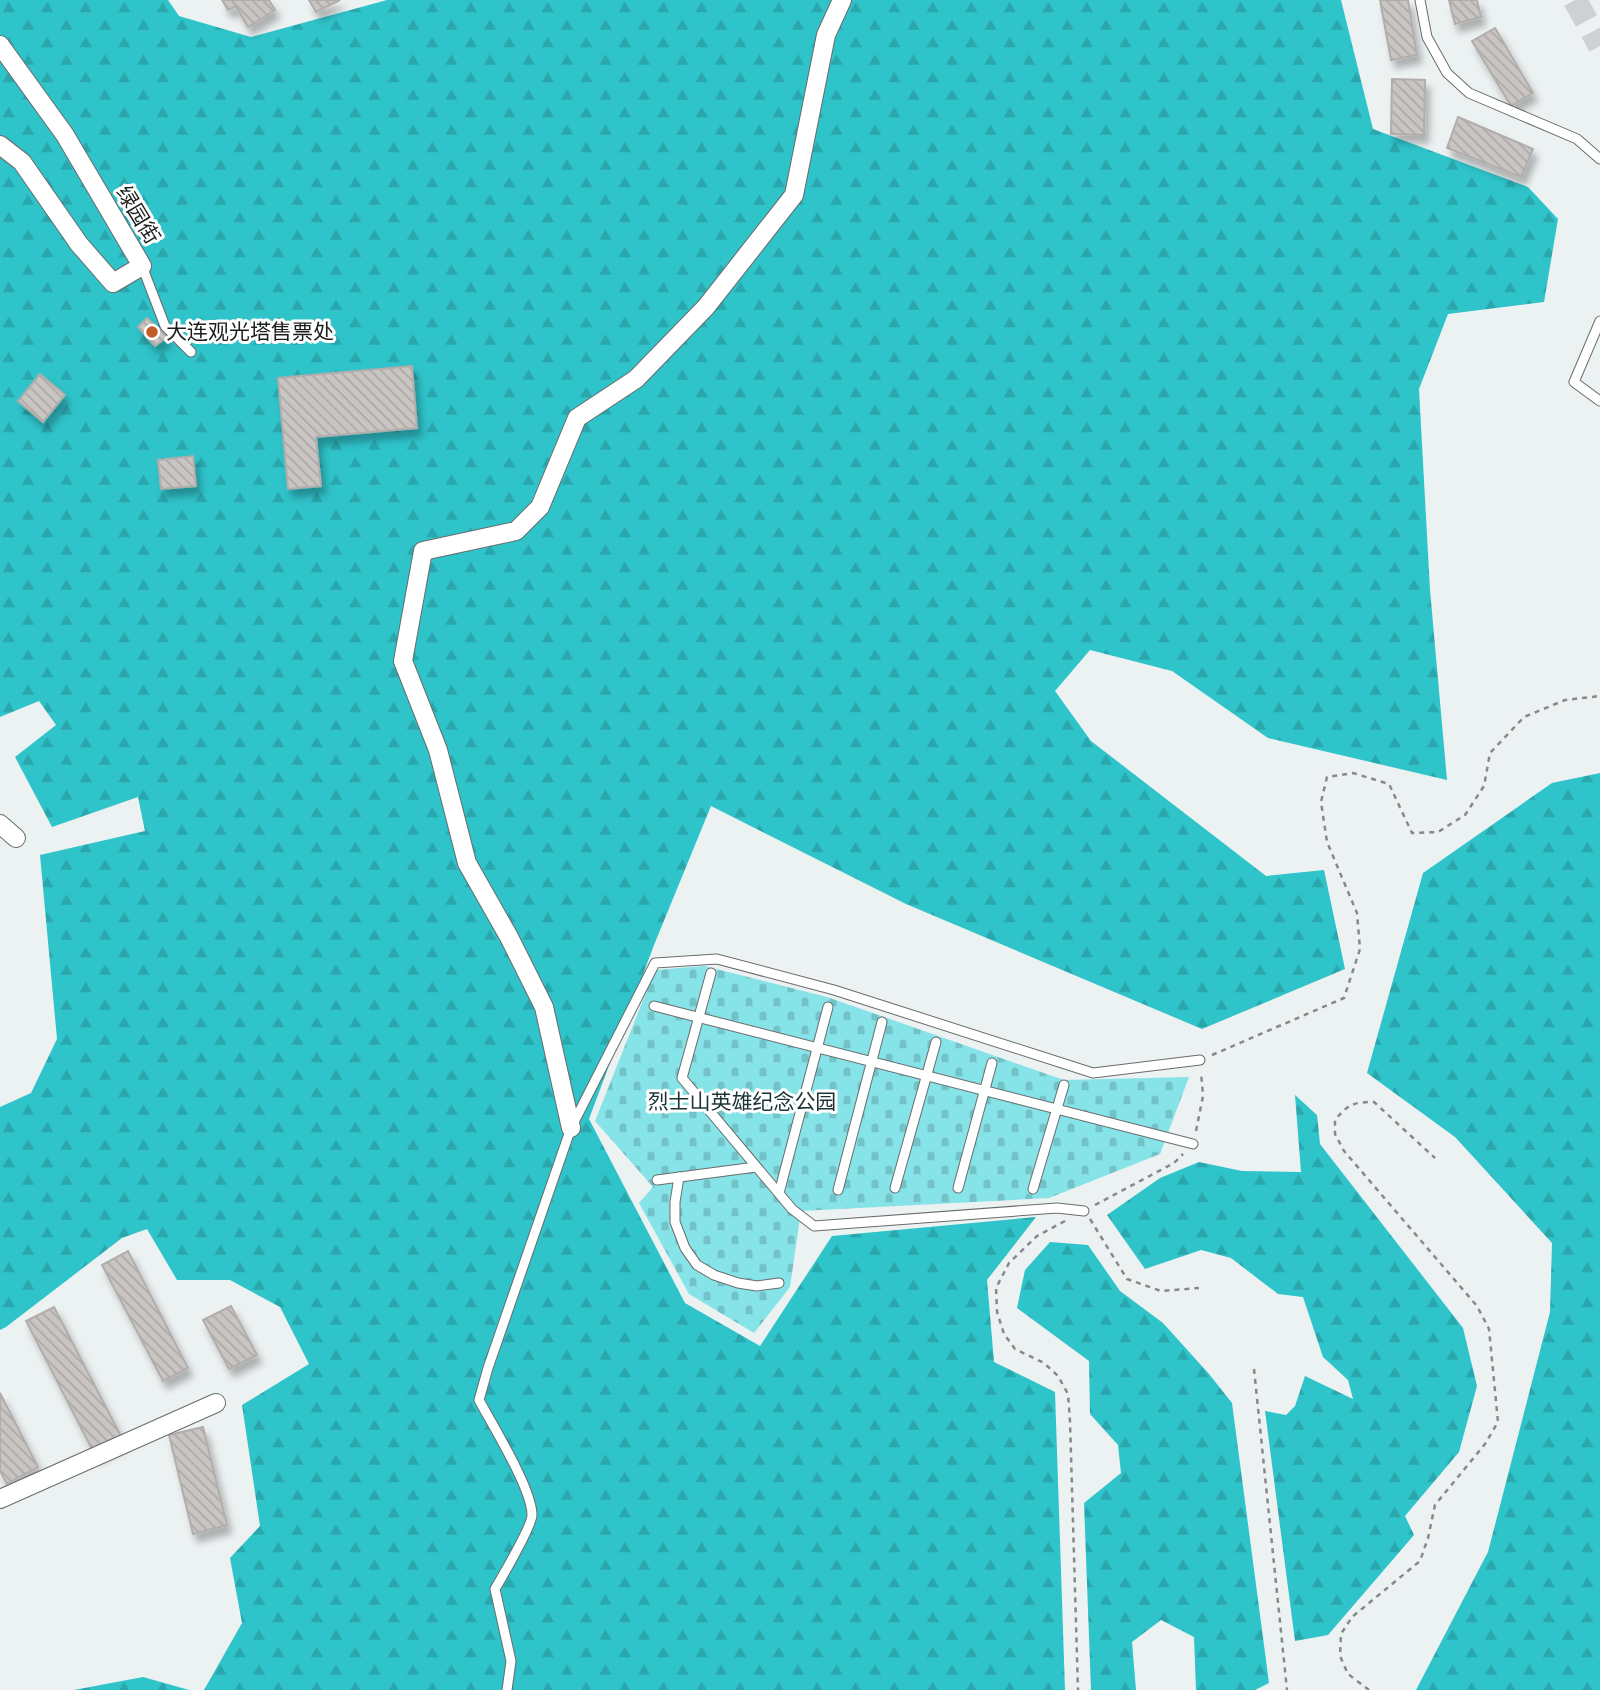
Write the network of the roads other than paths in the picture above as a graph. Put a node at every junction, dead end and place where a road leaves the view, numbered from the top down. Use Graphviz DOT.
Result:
graph roads {
  1 [pos="842,0"];
  2 [pos="1420,0"];
  3 [pos="0,45"];
  4 [pos="0,145"];
  5 [pos="1600,159"];
  6 [pos="142,266"];
  7 [pos="1600,321"];
  8 [pos="191,352"];
  9 [pos="1600,401"];
  10 [pos="0,824"];
  11 [pos="16,838"];
  12 [pos="711,973"];
  13 [pos="653,1006"];
  14 [pos="828,1007"];
  15 [pos="699,1017"];
  16 [pos="882,1022"];
  17 [pos="936,1042"];
  18 [pos="817,1048"];
  19 [pos="1200,1060"];
  20 [pos="872,1062"];
  21 [pos="992,1063"];
  22 [pos="926,1076"];
  23 [pos="1064,1085"];
  24 [pos="984,1091"];
  25 [pos="1056,1110"];
  26 [pos="571,1128"];
  27 [pos="1193,1144"];
  28 [pos="756,1167"];
  29 [pos="679,1177"];
  30 [pos="657,1180"];
  31 [pos="895,1188"];
  32 [pos="958,1188"];
  33 [pos="1034,1189"];
  34 [pos="838,1190"];
  35 [pos="779,1193"];
  36 [pos="1084,1211"];
  37 [pos="779,1283"];
  38 [pos="216,1403"];
  39 [pos="0,1499"];
  40 [pos="507,1690"];
  1 -- 26 [label="street"];
  2 -- 5 [label="lane"];
  3 -- 6 [label="street, 绿园街"];
  4 -- 6 [label="street, 绿园街"];
  6 -- 8 [label="lane"];
  7 -- 9 [label="lane"];
  10 -- 11 [label="street"];
  12 -- 15 [label="lane"];
  13 -- 15 [label="lane"];
  14 -- 18 [label="lane"];
  15 -- 18 [label="lane"];
  15 -- 28 [label="lane"];
  16 -- 20 [label="lane"];
  17 -- 22 [label="lane"];
  18 -- 20 [label="lane"];
  18 -- 35 [label="lane"];
  19 -- 26 [label="lane"];
  20 -- 22 [label="lane"];
  20 -- 34 [label="lane"];
  21 -- 24 [label="lane"];
  22 -- 24 [label="lane"];
  22 -- 31 [label="lane"];
  23 -- 25 [label="lane"];
  24 -- 25 [label="lane"];
  24 -- 32 [label="lane"];
  25 -- 27 [label="lane"];
  25 -- 33 [label="lane"];
  26 -- 40 [label="lane"];
  28 -- 29 [label="lane"];
  28 -- 35 [label="lane"];
  29 -- 30 [label="lane"];
  29 -- 37 [label="lane"];
  35 -- 36 [label="lane"];
  38 -- 39 [label="street"];
}
